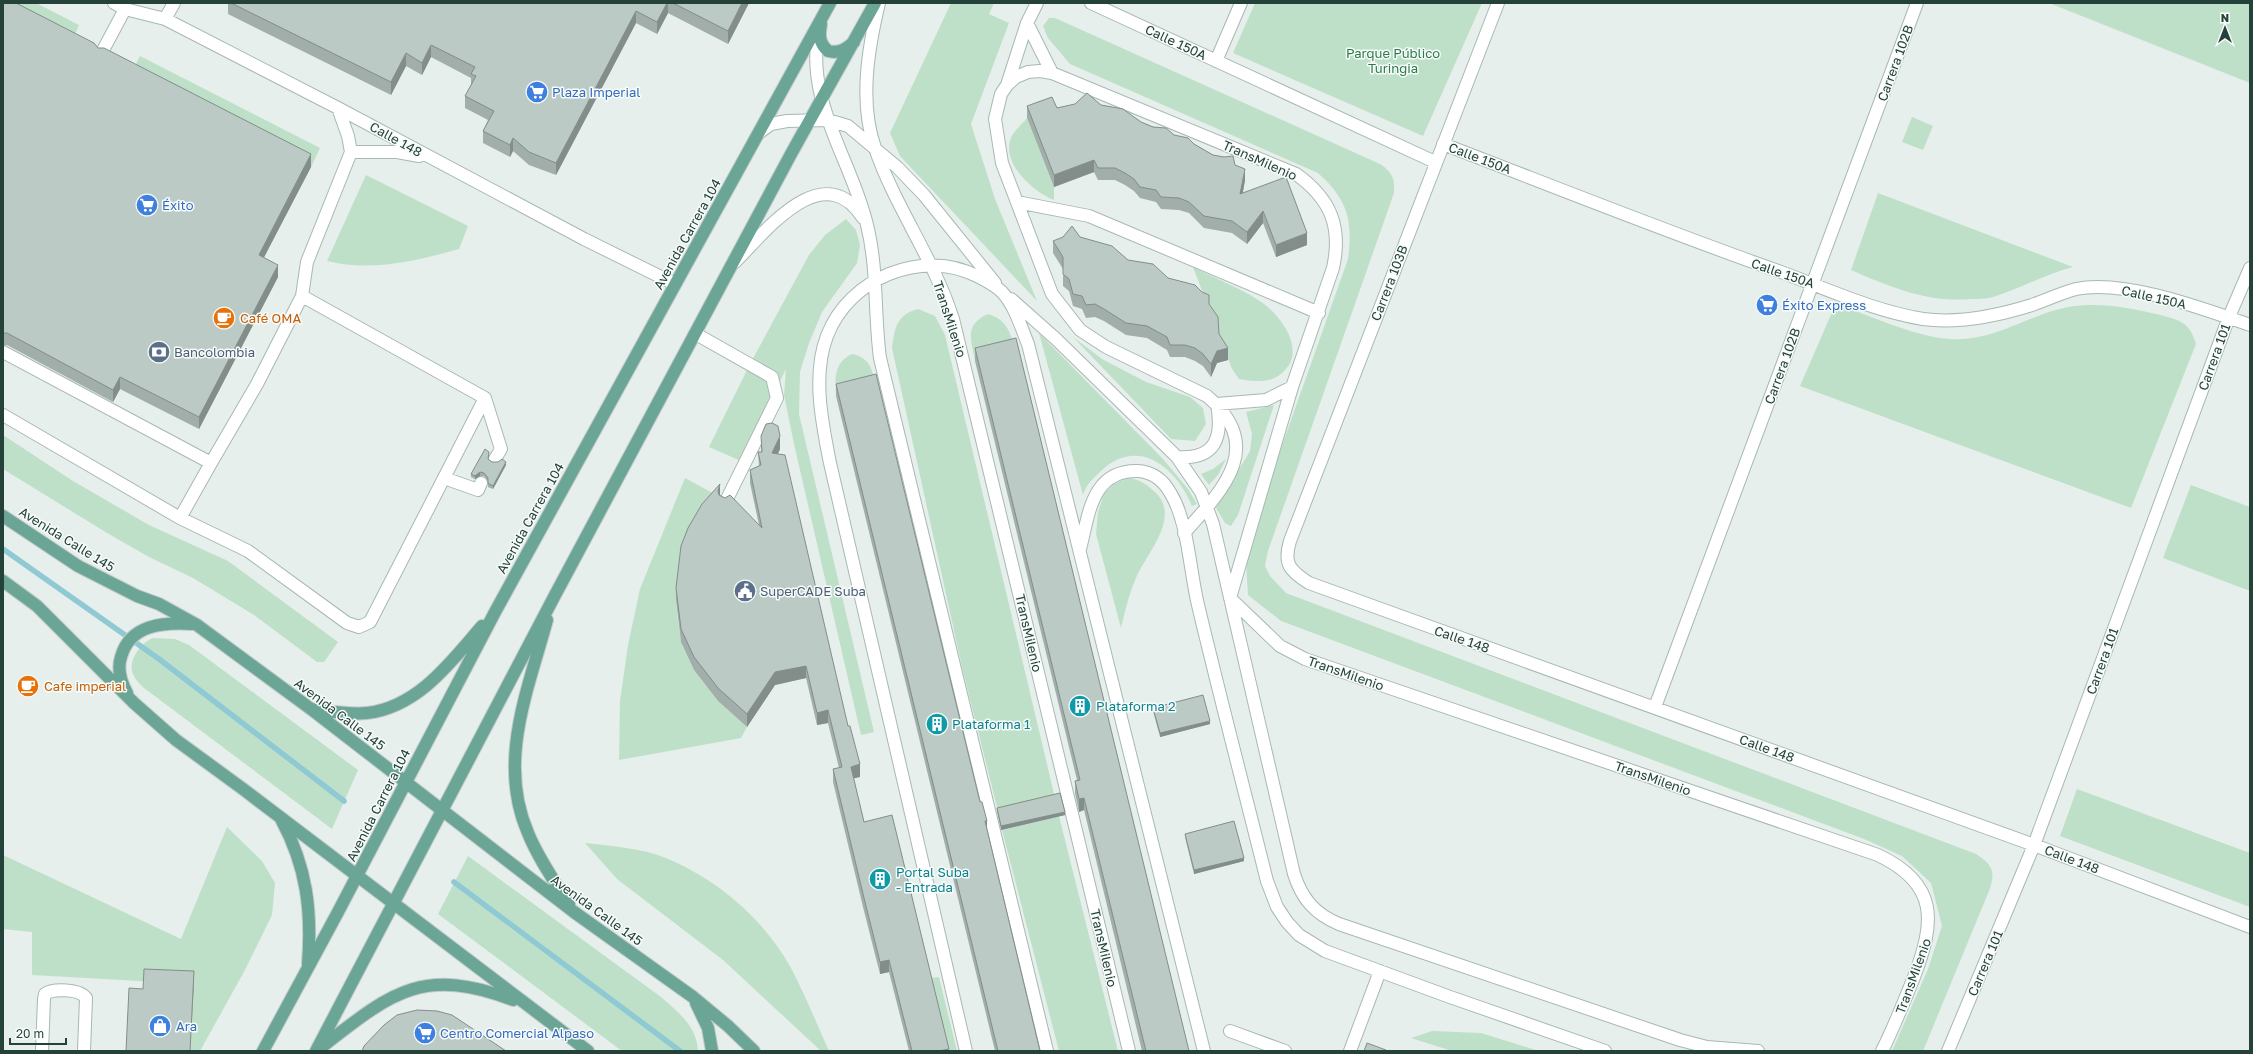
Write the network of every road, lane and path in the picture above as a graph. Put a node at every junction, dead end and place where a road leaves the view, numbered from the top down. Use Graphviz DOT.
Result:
graph roads {
  1 [pos="114,3"];
  2 [pos="174,3"];
  3 [pos="830,3"];
  4 [pos="875,3"];
  5 [pos="879,3"];
  6 [pos="1037,3"];
  7 [pos="1091,3"];
  8 [pos="1241,3"];
  9 [pos="1498,3"];
  10 [pos="1917,3"];
  11 [pos="125,9"];
  12 [pos="166,19"];
  13 [pos="821,19"];
  14 [pos="1027,23"];
  15 [pos="856,40"];
  16 [pos="101,54"];
  17 [pos="1216,61"];
  18 [pos="1052,73"];
  19 [pos="1007,85"];
  20 [pos="822,101"];
  21 [pos="338,108"];
  22 [pos="811,120"];
  23 [pos="828,120"];
  24 [pos="760,132"];
  25 [pos="1443,144"];
  26 [pos="874,147"];
  27 [pos="351,152"];
  28 [pos="431,159"];
  29 [pos="1435,162"];
  30 [pos="1017,202"];
  31 [pos="867,225"];
  32 [pos="735,262"];
  33 [pos="930,264"];
  34 [pos="2250,268"];
  35 [pos="875,280"];
  36 [pos="1812,283"];
  37 [pos="675,284"];
  38 [pos="1002,292"];
  39 [pos="302,296"];
  40 [pos="1319,313"];
  41 [pos="2229,317"];
  42 [pos="2250,325"];
  43 [pos="696,334"];
  44 [pos="3,352"];
  45 [pos="1292,387"];
  46 [pos="485,398"];
  47 [pos="1217,404"];
  48 [pos="3,415"];
  49 [pos="1177,457"];
  50 [pos="495,459"];
  51 [pos="211,463"];
  52 [pos="444,478"];
  53 [pos="481,483"];
  54 [pos="725,502"];
  55 [pos="1207,507"];
  56 [pos="3,516"];
  57 [pos="180,518"];
  58 [pos="1184,532"];
  59 [pos="1080,552"];
  60 [pos="1288,565"];
  61 [pos="3,581"];
  62 [pos="554,597"];
  63 [pos="1230,598"];
  64 [pos="495,612"];
  65 [pos="196,625"];
  66 [pos="134,703"];
  67 [pos="1655,707"];
  68 [pos="311,709"];
  69 [pos="406,782"];
  70 [pos="442,810"];
  71 [pos="280,816"];
  72 [pos="2034,845"];
  73 [pos="357,876"];
  74 [pos="393,904"];
  75 [pos="574,912"];
  76 [pos="2250,927"];
  77 [pos="307,969"];
  78 [pos="1380,971"];
  79 [pos="693,997"];
  80 [pos="525,1004"];
  81 [pos="1230,1031"];
  82 [pos="42,1051"];
  83 [pos="84,1051"];
  84 [pos="263,1051"];
  85 [pos="316,1051"];
  86 [pos="588,1051"];
  87 [pos="712,1051"];
  88 [pos="754,1051"];
  89 [pos="966,1051"];
  90 [pos="1047,1051"];
  91 [pos="1129,1051"];
  92 [pos="1204,1051"];
  93 [pos="1285,1051"];
  94 [pos="1350,1051"];
  95 [pos="1605,1051"];
  96 [pos="1758,1051"];
  97 [pos="1882,1051"];
  98 [pos="1948,1051"];
  1 -- 11 [label="street, Calle 148"];
  2 -- 12 [label="street"];
  3 -- 13 [label="main road, Avenida Carrera 104"];
  4 -- 15 [label="main road"];
  5 -- 26 [label="street, TransMilenio"];
  6 -- 14 [label="street, TransMilenio"];
  7 -- 17 [label="street, Calle 150A"];
  8 -- 17 [label="street"];
  9 -- 25 [label="street, Carrera 103B"];
  10 -- 36 [label="street, Carrera 102B"];
  11 -- 12 [label="street, Calle 148"];
  11 -- 16 [label="street"];
  12 -- 21 [label="street, Calle 148"];
  13 -- 15 [label="main road"];
  13 -- 20 [label="street"];
  13 -- 24 [label="main road, Avenida Carrera 104"];
  14 -- 18 [label="street"];
  14 -- 19 [label="street, TransMilenio"];
  15 -- 20 [label="main road"];
  17 -- 29 [label="street, Calle 150A"];
  18 -- 19 [label="street, TransMilenio"];
  18 -- 40 [label="street, TransMilenio"];
  19 -- 30 [label="street, TransMilenio"];
  20 -- 22 [label="main road"];
  20 -- 23 [label="street"];
  21 -- 27 [label="street"];
  21 -- 28 [label="street, Calle 148"];
  22 -- 23 [label="street, TransMilenio"];
  22 -- 24 [label="street, TransMilenio"];
  22 -- 32 [label="main road"];
  23 -- 26 [label="street, TransMilenio"];
  23 -- 31 [label="street"];
  24 -- 37 [label="main road, Avenida Carrera 104"];
  25 -- 29 [label="street, Carrera 103B"];
  25 -- 36 [label="street, Calle 150A"];
  26 -- 33 [label="street, TransMilenio"];
  26 -- 38 [label="street, TransMilenio"];
  27 -- 28 [label="street"];
  27 -- 39 [label="street"];
  28 -- 37 [label="street, Calle 148"];
  29 -- 60 [label="street, Carrera 103B"];
  30 -- 40 [label="street"];
  30 -- 47 [label="street, TransMilenio"];
  31 -- 32 [label="street"];
  31 -- 35 [label="street"];
  32 -- 43 [label="main road"];
  33 -- 35 [label="street, TransMilenio"];
  33 -- 38 [label="street, TransMilenio"];
  33 -- 91 [label="street, TransMilenio"];
  34 -- 41 [label="street, Carrera 101"];
  35 -- 89 [label="street, TransMilenio"];
  35 -- 90 [label="street"];
  36 -- 41 [label="street, Calle 150A"];
  36 -- 67 [label="street, Carrera 102B"];
  37 -- 64 [label="main road, Avenida Carrera 104"];
  38 -- 49 [label="street, TransMilenio"];
  38 -- 59 [label="street, TransMilenio"];
  39 -- 46 [label="street"];
  39 -- 51 [label="street"];
  40 -- 45 [label="street, TransMilenio"];
  41 -- 42 [label="street, Calle 150A"];
  41 -- 72 [label="street, Carrera 101"];
  43 -- 54 [label="street"];
  43 -- 62 [label="main road"];
  44 -- 51 [label="street"];
  45 -- 47 [label="street"];
  45 -- 63 [label="street, TransMilenio"];
  46 -- 50 [label="street"];
  46 -- 52 [label="street"];
  47 -- 49 [label="street"];
  47 -- 55 [label="street, TransMilenio"];
  48 -- 57 [label="street"];
  49 -- 55 [label="street, TransMilenio"];
  51 -- 57 [label="street"];
  52 -- 53 [label="street"];
  52 -- 57 [label="street"];
  55 -- 58 [label="street, TransMilenio"];
  55 -- 63 [label="street, TransMilenio"];
  56 -- 65 [label="main road, Avenida Calle 145"];
  58 -- 59 [label="street, TransMilenio"];
  58 -- 78 [label="street, TransMilenio"];
  59 -- 92 [label="street, TransMilenio"];
  60 -- 67 [label="street, Calle 148"];
  61 -- 66 [label="main road"];
  62 -- 70 [label="main road"];
  62 -- 75 [label="main road"];
  63 -- 96 [label="street, TransMilenio"];
  63 -- 97 [label="street, TransMilenio"];
  64 -- 68 [label="main road"];
  64 -- 69 [label="main road, Avenida Carrera 104"];
  65 -- 66 [label="main road"];
  65 -- 68 [label="main road, Avenida Calle 145"];
  66 -- 71 [label="main road"];
  67 -- 72 [label="street, Calle 148"];
  68 -- 69 [label="main road, Avenida Calle 145"];
  69 -- 70 [label="main road, Avenida Calle 145"];
  69 -- 73 [label="main road, Avenida Carrera 104"];
  70 -- 74 [label="main road"];
  70 -- 75 [label="main road, Avenida Calle 145"];
  71 -- 73 [label="main road"];
  71 -- 77 [label="main road"];
  72 -- 76 [label="street, Calle 148"];
  72 -- 98 [label="street, Carrera 101"];
  73 -- 74 [label="main road"];
  73 -- 77 [label="main road, Avenida Carrera 104"];
  74 -- 80 [label="main road"];
  74 -- 85 [label="main road"];
  75 -- 79 [label="main road, Avenida Calle 145"];
  77 -- 84 [label="main road, Avenida Carrera 104"];
  78 -- 94 [label="street"];
  78 -- 95 [label="street, TransMilenio"];
  79 -- 87 [label="main road"];
  79 -- 88 [label="main road, Avenida Calle 145"];
  80 -- 85 [label="main road"];
  80 -- 86 [label="main road"];
  81 -- 93 [label="street"];
  82 -- 83 [label="street"];
}
